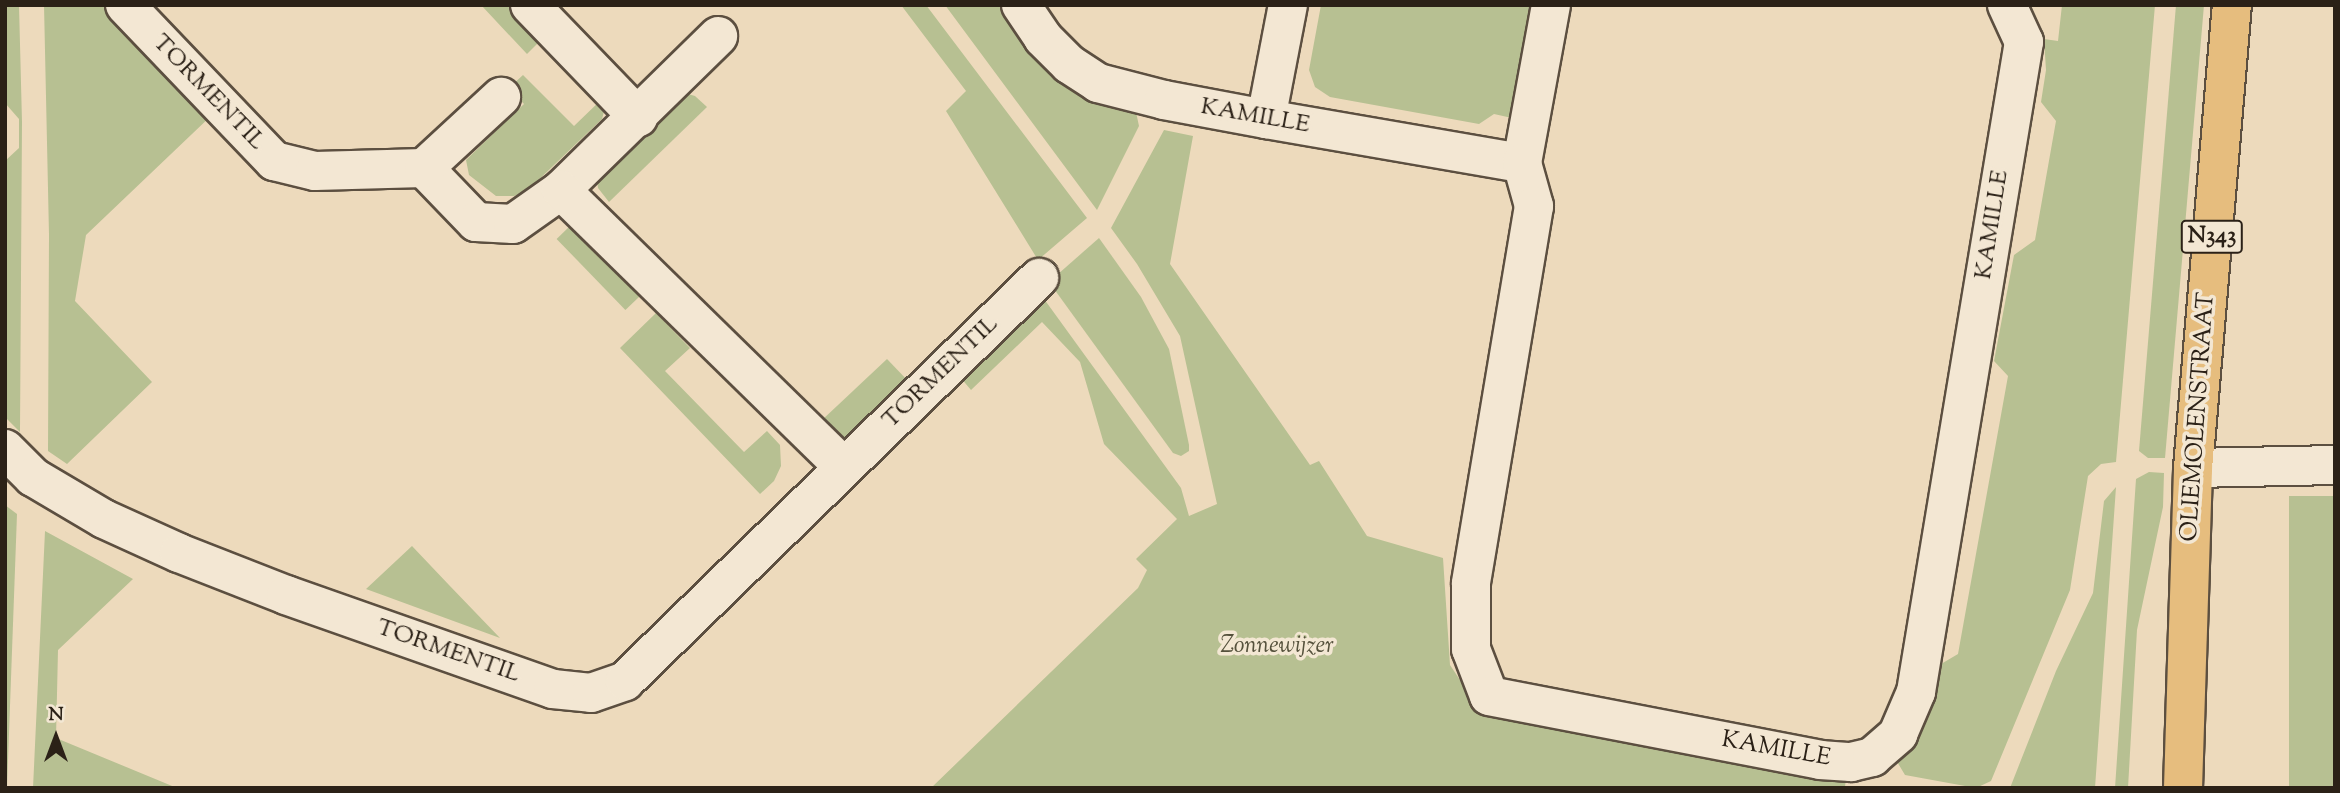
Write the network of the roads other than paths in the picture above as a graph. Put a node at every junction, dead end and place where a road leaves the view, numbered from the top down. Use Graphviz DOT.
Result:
graph roads {
  1 [pos="125,5"];
  2 [pos="530,5"];
  3 [pos="1021,5"];
  4 [pos="1288,5"];
  5 [pos="1551,5"];
  6 [pos="2007,5"];
  7 [pos="2232,5"];
  8 [pos="718,36"];
  9 [pos="501,97"];
  10 [pos="638,117"];
  11 [pos="1266,119"];
  12 [pos="1522,163"];
  13 [pos="424,168"];
  14 [pos="561,190"];
  15 [pos="1039,278"];
  16 [pos="5,449"];
  17 [pos="2335,465"];
  18 [pos="844,467"];
  19 [pos="2193,468"];
  20 [pos="2183,788"];
  1 -- 13 [label="street, TORMENTIL"];
  2 -- 10 [label="street"];
  3 -- 11 [label="street, KAMILLE"];
  4 -- 11 [label="street"];
  5 -- 12 [label="street, KAMILLE"];
  6 -- 12 [label="street, KAMILLE"];
  7 -- 19 [label="main road, OLIEMOLENSTRAAT / N343"];
  8 -- 10 [label="street"];
  9 -- 13 [label="street"];
  10 -- 14 [label="street"];
  11 -- 12 [label="street, KAMILLE"];
  13 -- 14 [label="street"];
  14 -- 18 [label="street"];
  15 -- 18 [label="street, TORMENTIL"];
  16 -- 18 [label="street, TORMENTIL"];
  17 -- 19 [label="street"];
  19 -- 20 [label="main road, OLIEMOLENSTRAAT / N343"];
}
